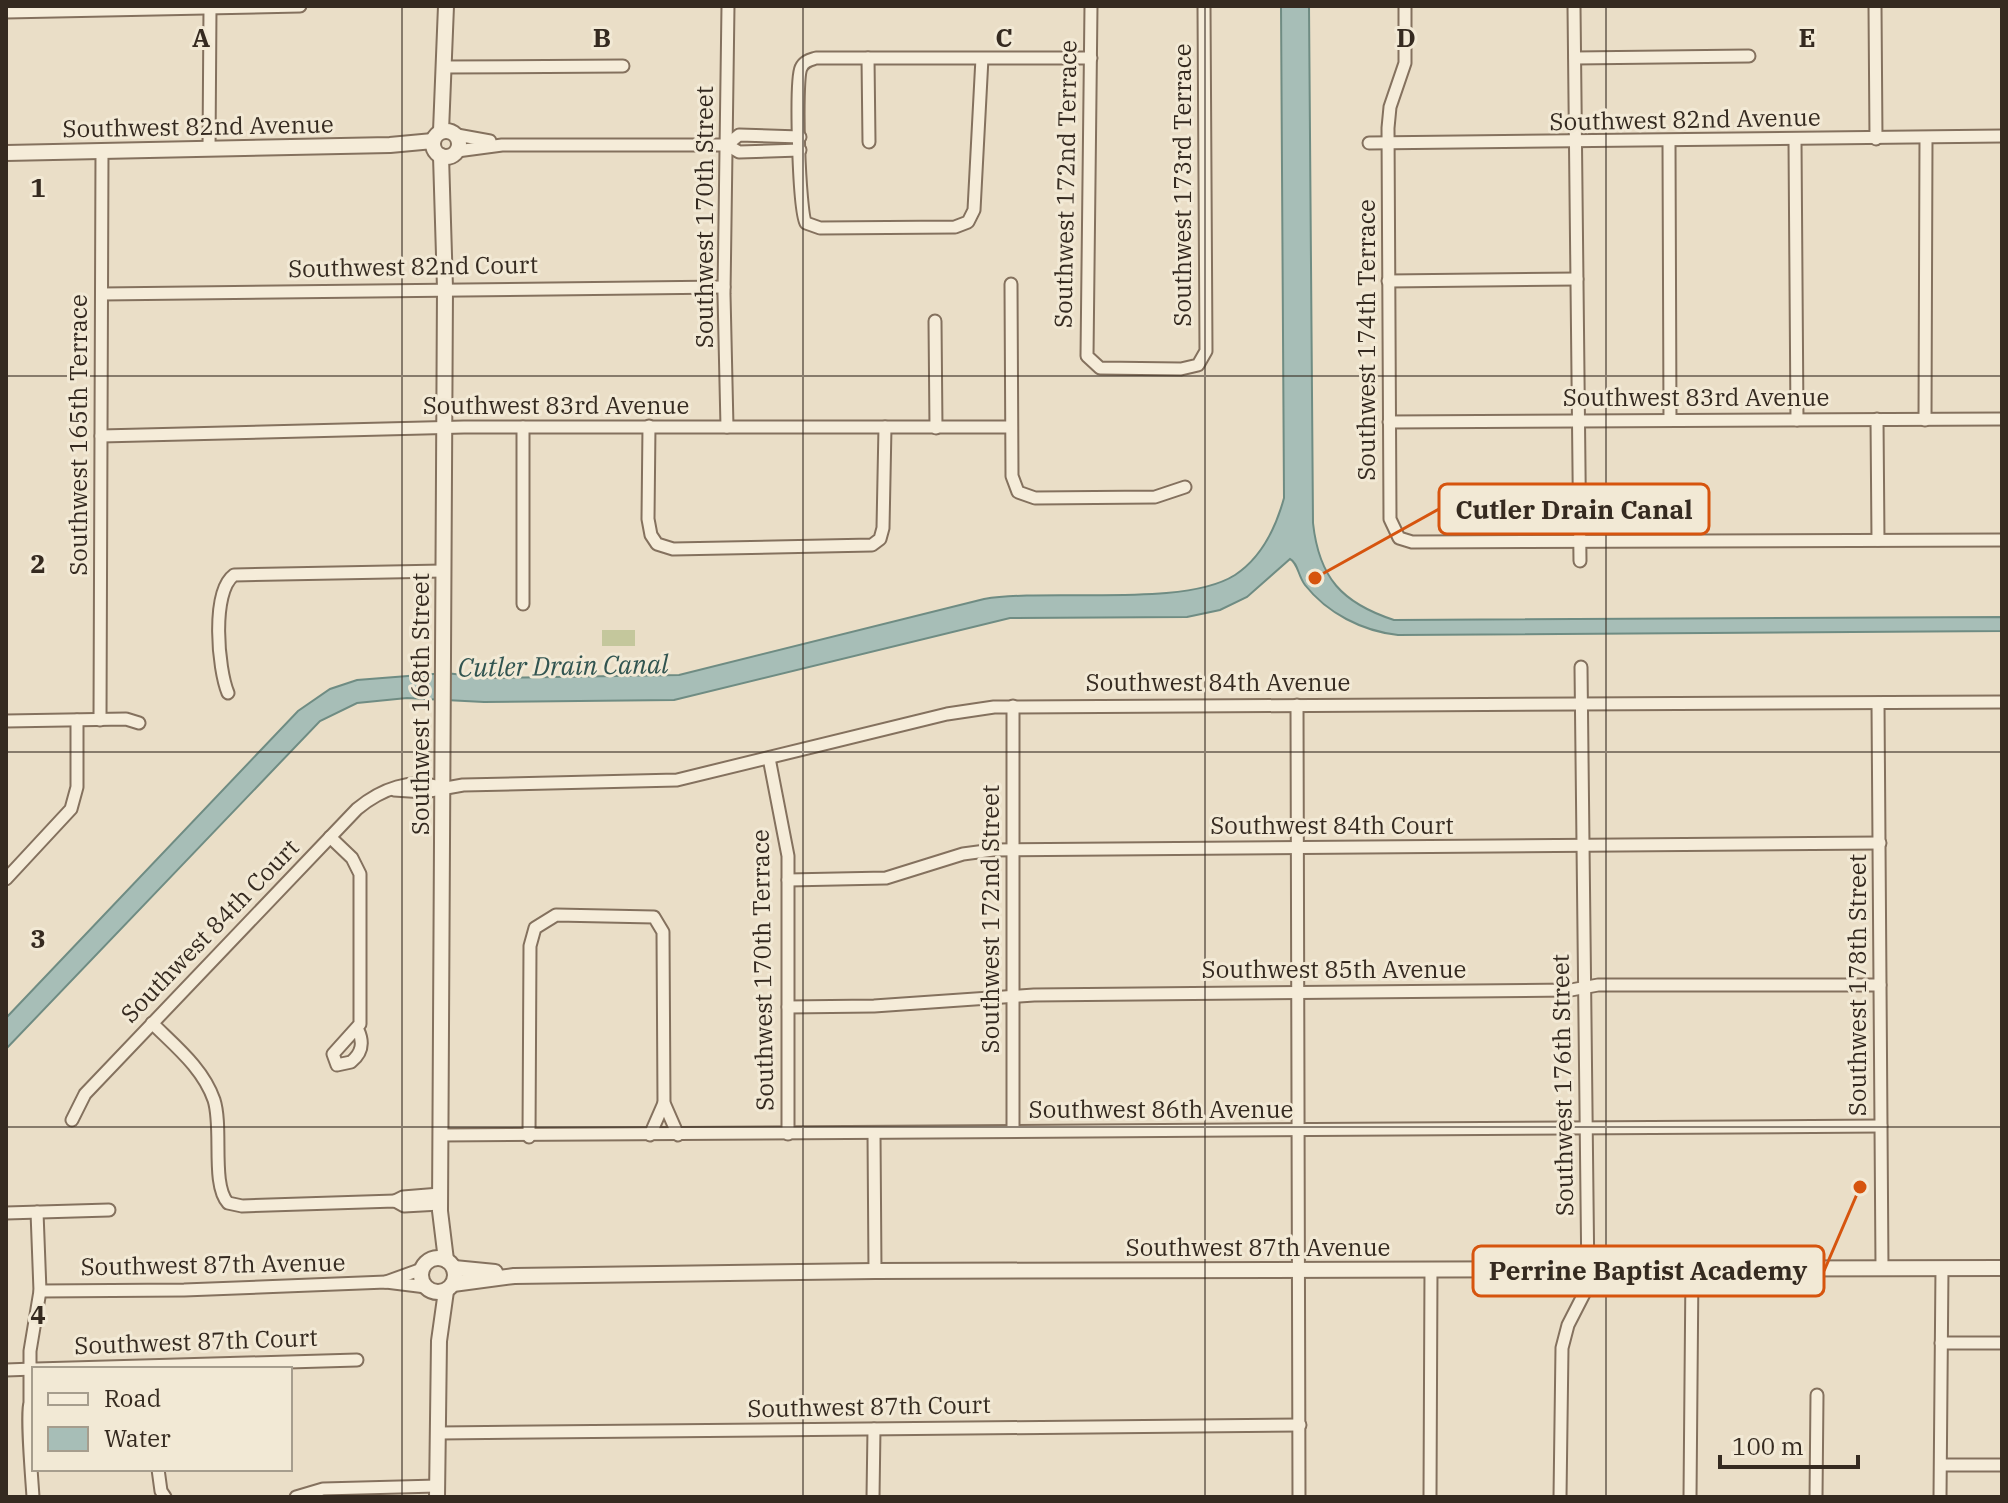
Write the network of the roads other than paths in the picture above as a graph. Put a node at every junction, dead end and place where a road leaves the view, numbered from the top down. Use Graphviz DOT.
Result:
graph roads {
  1 [pos="300,6"];
  2 [pos="446,6"];
  3 [pos="728,6"];
  4 [pos="1091,6"];
  5 [pos="1204,6"];
  6 [pos="1405,6"];
  7 [pos="1574,6"];
  8 [pos="1875,6"];
  9 [pos="210,8"];
  10 [pos="6,12"];
  11 [pos="1749,56"];
  12 [pos="868,58"];
  13 [pos="982,58"];
  14 [pos="1091,58"];
  15 [pos="1575,58"];
  16 [pos="623,66"];
  17 [pos="445,67"];
  18 [pos="2002,136"];
  19 [pos="800,137"];
  20 [pos="1926,138"];
  21 [pos="1876,139"];
  22 [pos="1795,141"];
  23 [pos="869,142"];
  24 [pos="1369,143"];
  25 [pos="1388,143"];
  26 [pos="1577,143"];
  27 [pos="1669,143"];
  28 [pos="445,144"];
  29 [pos="727,145"];
  30 [pos="209,149"];
  31 [pos="800,150"];
  32 [pos="102,151"];
  33 [pos="6,153"];
  34 [pos="1577,279"];
  35 [pos="1388,281"];
  36 [pos="1011,284"];
  37 [pos="724,287"];
  38 [pos="445,288"];
  39 [pos="102,294"];
  40 [pos="935,321"];
  41 [pos="1090,362"];
  42 [pos="1877,419"];
  43 [pos="2002,419"];
  44 [pos="1670,420"];
  45 [pos="1797,420"];
  46 [pos="1925,420"];
  47 [pos="1579,421"];
  48 [pos="1389,422"];
  49 [pos="649,426"];
  50 [pos="523,427"];
  51 [pos="727,427"];
  52 [pos="885,427"];
  53 [pos="1011,427"];
  54 [pos="444,428"];
  55 [pos="936,428"];
  56 [pos="101,436"];
  57 [pos="1185,487"];
  58 [pos="1878,540"];
  59 [pos="2002,540"];
  60 [pos="1580,541"];
  61 [pos="1580,561"];
  62 [pos="443,571"];
  63 [pos="523,604"];
  64 [pos="1581,667"];
  65 [pos="228,693"];
  66 [pos="2002,702"];
  67 [pos="1581,703"];
  68 [pos="1878,703"];
  69 [pos="1297,705"];
  70 [pos="1013,706"];
  71 [pos="77,720"];
  72 [pos="100,720"];
  73 [pos="6,721"];
  74 [pos="139,723"];
  75 [pos="769,758"];
  76 [pos="442,788"];
  77 [pos="330,837"];
  78 [pos="1880,843"];
  79 [pos="1583,846"];
  80 [pos="1297,848"];
  81 [pos="1013,851"];
  82 [pos="6,879"];
  83 [pos="788,880"];
  84 [pos="1880,985"];
  85 [pos="1584,988"];
  86 [pos="1298,993"];
  87 [pos="1012,996"];
  88 [pos="788,1007"];
  89 [pos="152,1023"];
  90 [pos="358,1030"];
  91 [pos="664,1103"];
  92 [pos="72,1120"];
  93 [pos="1881,1126"];
  94 [pos="1586,1127"];
  95 [pos="1013,1131"];
  96 [pos="1299,1131"];
  97 [pos="874,1133"];
  98 [pos="788,1134"];
  99 [pos="441,1135"];
  100 [pos="650,1135"];
  101 [pos="678,1135"];
  102 [pos="529,1137"];
  103 [pos="440,1203"];
  104 [pos="109,1210"];
  105 [pos="37,1212"];
  106 [pos="6,1213"];
  107 [pos="426,1265"];
  108 [pos="1882,1267"];
  109 [pos="1692,1268"];
  110 [pos="1942,1268"];
  111 [pos="2002,1268"];
  112 [pos="1431,1269"];
  113 [pos="1588,1269"];
  114 [pos="1299,1270"];
  115 [pos="875,1271"];
  116 [pos="450,1276"];
  117 [pos="386,1282"];
  118 [pos="428,1289"];
  119 [pos="40,1291"];
  120 [pos="439,1341"];
  121 [pos="1941,1343"];
  122 [pos="2002,1343"];
  123 [pos="357,1360"];
  124 [pos="33,1367"];
  125 [pos="156,1367"];
  126 [pos="32,1369"];
  127 [pos="6,1370"];
  128 [pos="1817,1395"];
  129 [pos="32,1405"];
  130 [pos="1300,1425"];
  131 [pos="32,1426"];
  132 [pos="874,1429"];
  133 [pos="439,1433"];
  134 [pos="1941,1465"];
  135 [pos="2002,1465"];
  136 [pos="33,1471"];
  137 [pos="158,1471"];
  138 [pos="437,1492"];
  139 [pos="308,1496"];
  140 [pos="33,1497"];
  141 [pos="165,1497"];
  142 [pos="296,1497"];
  143 [pos="873,1497"];
  144 [pos="1299,1497"];
  145 [pos="1430,1497"];
  146 [pos="1560,1497"];
  147 [pos="1690,1497"];
  148 [pos="1816,1497"];
  149 [pos="1940,1497"];
  1 -- 9 [label="street"];
  2 -- 17 [label="street, Southwest 168th Street"];
  3 -- 29 [label="street, Southwest 170th Street"];
  4 -- 14 [label="street, Southwest 172nd Terrace"];
  5 -- 41 [label="street, Southwest 173rd Terrace"];
  6 -- 25 [label="street, Southwest 174th Terrace"];
  7 -- 15 [label="street"];
  8 -- 21 [label="street"];
  9 -- 10 [label="street"];
  9 -- 30 [label="street"];
  11 -- 15 [label="street"];
  12 -- 13 [label="street"];
  12 -- 19 [label="street"];
  12 -- 23 [label="street"];
  13 -- 14 [label="street"];
  13 -- 31 [label="street"];
  14 -- 41 [label="street, Southwest 172nd Terrace"];
  15 -- 26 [label="street"];
  16 -- 17 [label="street"];
  17 -- 28 [label="street, Southwest 168th Street"];
  18 -- 20 [label="street, Southwest 82nd Avenue"];
  19 -- 29 [label="street, Southwest 82nd Avenue"];
  19 -- 31 [label="street"];
  20 -- 21 [label="street, Southwest 82nd Avenue"];
  20 -- 46 [label="street"];
  21 -- 22 [label="street, Southwest 82nd Avenue"];
  22 -- 27 [label="street, Southwest 82nd Avenue"];
  22 -- 45 [label="street"];
  24 -- 25 [label="street, Southwest 82nd Avenue"];
  25 -- 26 [label="street, Southwest 82nd Avenue"];
  25 -- 35 [label="street, Southwest 174th Terrace"];
  26 -- 27 [label="street, Southwest 82nd Avenue"];
  26 -- 34 [label="street"];
  27 -- 44 [label="street"];
  28 -- 29 [label="street, Southwest 82nd Avenue"];
  28 -- 30 [label="street, Southwest 82nd Avenue"];
  28 -- 38 [label="street, Southwest 168th Street"];
  29 -- 31 [label="street, Southwest 82nd Avenue"];
  29 -- 37 [label="street, Southwest 170th Street"];
  30 -- 32 [label="street, Southwest 82nd Avenue"];
  32 -- 33 [label="street, Southwest 82nd Avenue"];
  32 -- 39 [label="street, Southwest 165th Terrace"];
  34 -- 35 [label="street"];
  34 -- 47 [label="street"];
  35 -- 48 [label="street, Southwest 174th Terrace"];
  36 -- 53 [label="street"];
  37 -- 38 [label="street, Southwest 82nd Court"];
  37 -- 51 [label="street, Southwest 170th Street"];
  38 -- 39 [label="street, Southwest 82nd Court"];
  38 -- 54 [label="street, Southwest 168th Street"];
  39 -- 56 [label="street, Southwest 165th Terrace"];
  40 -- 55 [label="street"];
  42 -- 45 [label="street, Southwest 83rd Avenue"];
  42 -- 46 [label="street, Southwest 83rd Avenue"];
  42 -- 58 [label="street"];
  43 -- 46 [label="street, Southwest 83rd Avenue"];
  44 -- 45 [label="street, Southwest 83rd Avenue"];
  44 -- 47 [label="street, Southwest 83rd Avenue"];
  47 -- 48 [label="street, Southwest 83rd Avenue"];
  47 -- 60 [label="street"];
  48 -- 60 [label="street, Southwest 174th Terrace"];
  49 -- 50 [label="street, Southwest 83rd Avenue"];
  49 -- 51 [label="street, Southwest 83rd Avenue"];
  49 -- 52 [label="street"];
  50 -- 54 [label="street, Southwest 83rd Avenue"];
  50 -- 63 [label="street"];
  51 -- 52 [label="street, Southwest 83rd Avenue"];
  52 -- 55 [label="street, Southwest 83rd Avenue"];
  53 -- 55 [label="street, Southwest 83rd Avenue"];
  53 -- 57 [label="street"];
  54 -- 56 [label="street, Southwest 83rd Avenue"];
  54 -- 62 [label="street, Southwest 168th Street"];
  56 -- 72 [label="street, Southwest 165th Terrace"];
  58 -- 59 [label="street"];
  58 -- 60 [label="street"];
  60 -- 61 [label="street"];
  62 -- 65 [label="street"];
  62 -- 76 [label="street, Southwest 168th Street"];
  64 -- 67 [label="street, Southwest 176th Street"];
  66 -- 68 [label="street, Southwest 84th Avenue"];
  67 -- 68 [label="street, Southwest 84th Avenue"];
  67 -- 69 [label="street, Southwest 84th Avenue"];
  67 -- 79 [label="street, Southwest 176th Street"];
  68 -- 78 [label="street, Southwest 178th Street"];
  69 -- 70 [label="street, Southwest 84th Avenue"];
  69 -- 80 [label="street"];
  70 -- 75 [label="street, Southwest 84th Avenue"];
  70 -- 81 [label="street, Southwest 172nd Street"];
  71 -- 72 [label="street"];
  71 -- 73 [label="street"];
  71 -- 82 [label="street"];
  72 -- 74 [label="street"];
  75 -- 76 [label="street, Southwest 84th Avenue"];
  75 -- 83 [label="street, Southwest 170th Terrace"];
  76 -- 77 [label="street, Southwest 84th Court"];
  76 -- 99 [label="street, Southwest 168th Street"];
  77 -- 89 [label="street, Southwest 84th Court"];
  77 -- 90 [label="street"];
  78 -- 79 [label="street, Southwest 84th Court"];
  78 -- 84 [label="street, Southwest 178th Street"];
  79 -- 80 [label="street, Southwest 84th Court"];
  79 -- 85 [label="street, Southwest 176th Street"];
  80 -- 81 [label="street, Southwest 84th Court"];
  80 -- 86 [label="street"];
  81 -- 83 [label="street, Southwest 84th Court"];
  81 -- 87 [label="street, Southwest 172nd Street"];
  83 -- 88 [label="street, Southwest 170th Terrace"];
  84 -- 85 [label="street, Southwest 85th Avenue"];
  84 -- 93 [label="street, Southwest 178th Street"];
  85 -- 86 [label="street, Southwest 85th Avenue"];
  85 -- 94 [label="street, Southwest 176th Street"];
  86 -- 87 [label="street, Southwest 85th Avenue"];
  86 -- 96 [label="street"];
  87 -- 88 [label="street, Southwest 85th Avenue"];
  87 -- 95 [label="street, Southwest 172nd Street"];
  88 -- 98 [label="street, Southwest 170th Terrace"];
  89 -- 92 [label="street, Southwest 84th Court"];
  89 -- 103 [label="street"];
  91 -- 100 [label="street"];
  91 -- 101 [label="street"];
  91 -- 102 [label="street"];
  93 -- 94 [label="street, Southwest 86th Avenue"];
  93 -- 108 [label="street, Southwest 178th Street"];
  94 -- 96 [label="street, Southwest 86th Avenue"];
  94 -- 113 [label="street, Southwest 176th Street"];
  95 -- 96 [label="street, Southwest 86th Avenue"];
  95 -- 97 [label="street, Southwest 86th Avenue"];
  96 -- 114 [label="street"];
  97 -- 98 [label="street, Southwest 86th Avenue"];
  97 -- 115 [label="street"];
  98 -- 101 [label="street, Southwest 86th Avenue"];
  99 -- 102 [label="street, Southwest 86th Avenue"];
  99 -- 103 [label="street, Southwest 168th Street"];
  100 -- 101 [label="street, Southwest 86th Avenue"];
  100 -- 102 [label="street, Southwest 86th Avenue"];
  103 -- 107 [label="street, Southwest 168th Street"];
  103 -- 116 [label="street, Southwest 168th Street"];
  104 -- 105 [label="street"];
  105 -- 106 [label="street"];
  105 -- 119 [label="street"];
  107 -- 116 [label="street"];
  107 -- 117 [label="street, Southwest 87th Avenue"];
  107 -- 118 [label="street, Southwest 168th Street"];
  108 -- 109 [label="street, Southwest 87th Avenue"];
  108 -- 110 [label="street, Southwest 87th Avenue"];
  109 -- 113 [label="street, Southwest 87th Avenue"];
  109 -- 147 [label="street"];
  110 -- 111 [label="street, Southwest 87th Avenue"];
  110 -- 121 [label="street"];
  112 -- 113 [label="street, Southwest 87th Avenue"];
  112 -- 114 [label="street, Southwest 87th Avenue"];
  112 -- 145 [label="street"];
  113 -- 146 [label="street, Southwest 176th Street"];
  114 -- 115 [label="street, Southwest 87th Avenue"];
  114 -- 130 [label="street"];
  115 -- 116 [label="street, Southwest 87th Avenue"];
  116 -- 118 [label="street"];
  116 -- 120 [label="street, Southwest 168th Street"];
  117 -- 118 [label="street, Southwest 87th Avenue"];
  117 -- 119 [label="street, Southwest 87th Avenue"];
  118 -- 120 [label="street, Southwest 168th Street"];
  119 -- 124 [label="street"];
  120 -- 133 [label="street, Southwest 168th Street"];
  121 -- 122 [label="street"];
  121 -- 134 [label="street"];
  123 -- 125 [label="street, Southwest 87th Court"];
  126 -- 127 [label="street, Southwest 87th Court"];
  128 -- 148 [label="street"];
  129 -- 131 [label="street"];
  130 -- 132 [label="street, Southwest 87th Court"];
  130 -- 144 [label="street"];
  132 -- 133 [label="street, Southwest 87th Court"];
  132 -- 143 [label="street"];
  133 -- 138 [label="street, Southwest 168th Street"];
  134 -- 135 [label="street"];
  134 -- 149 [label="street"];
  136 -- 140 [label="street"];
  137 -- 141 [label="street"];
  138 -- 139 [label="street"];
  139 -- 142 [label="street"];
}
